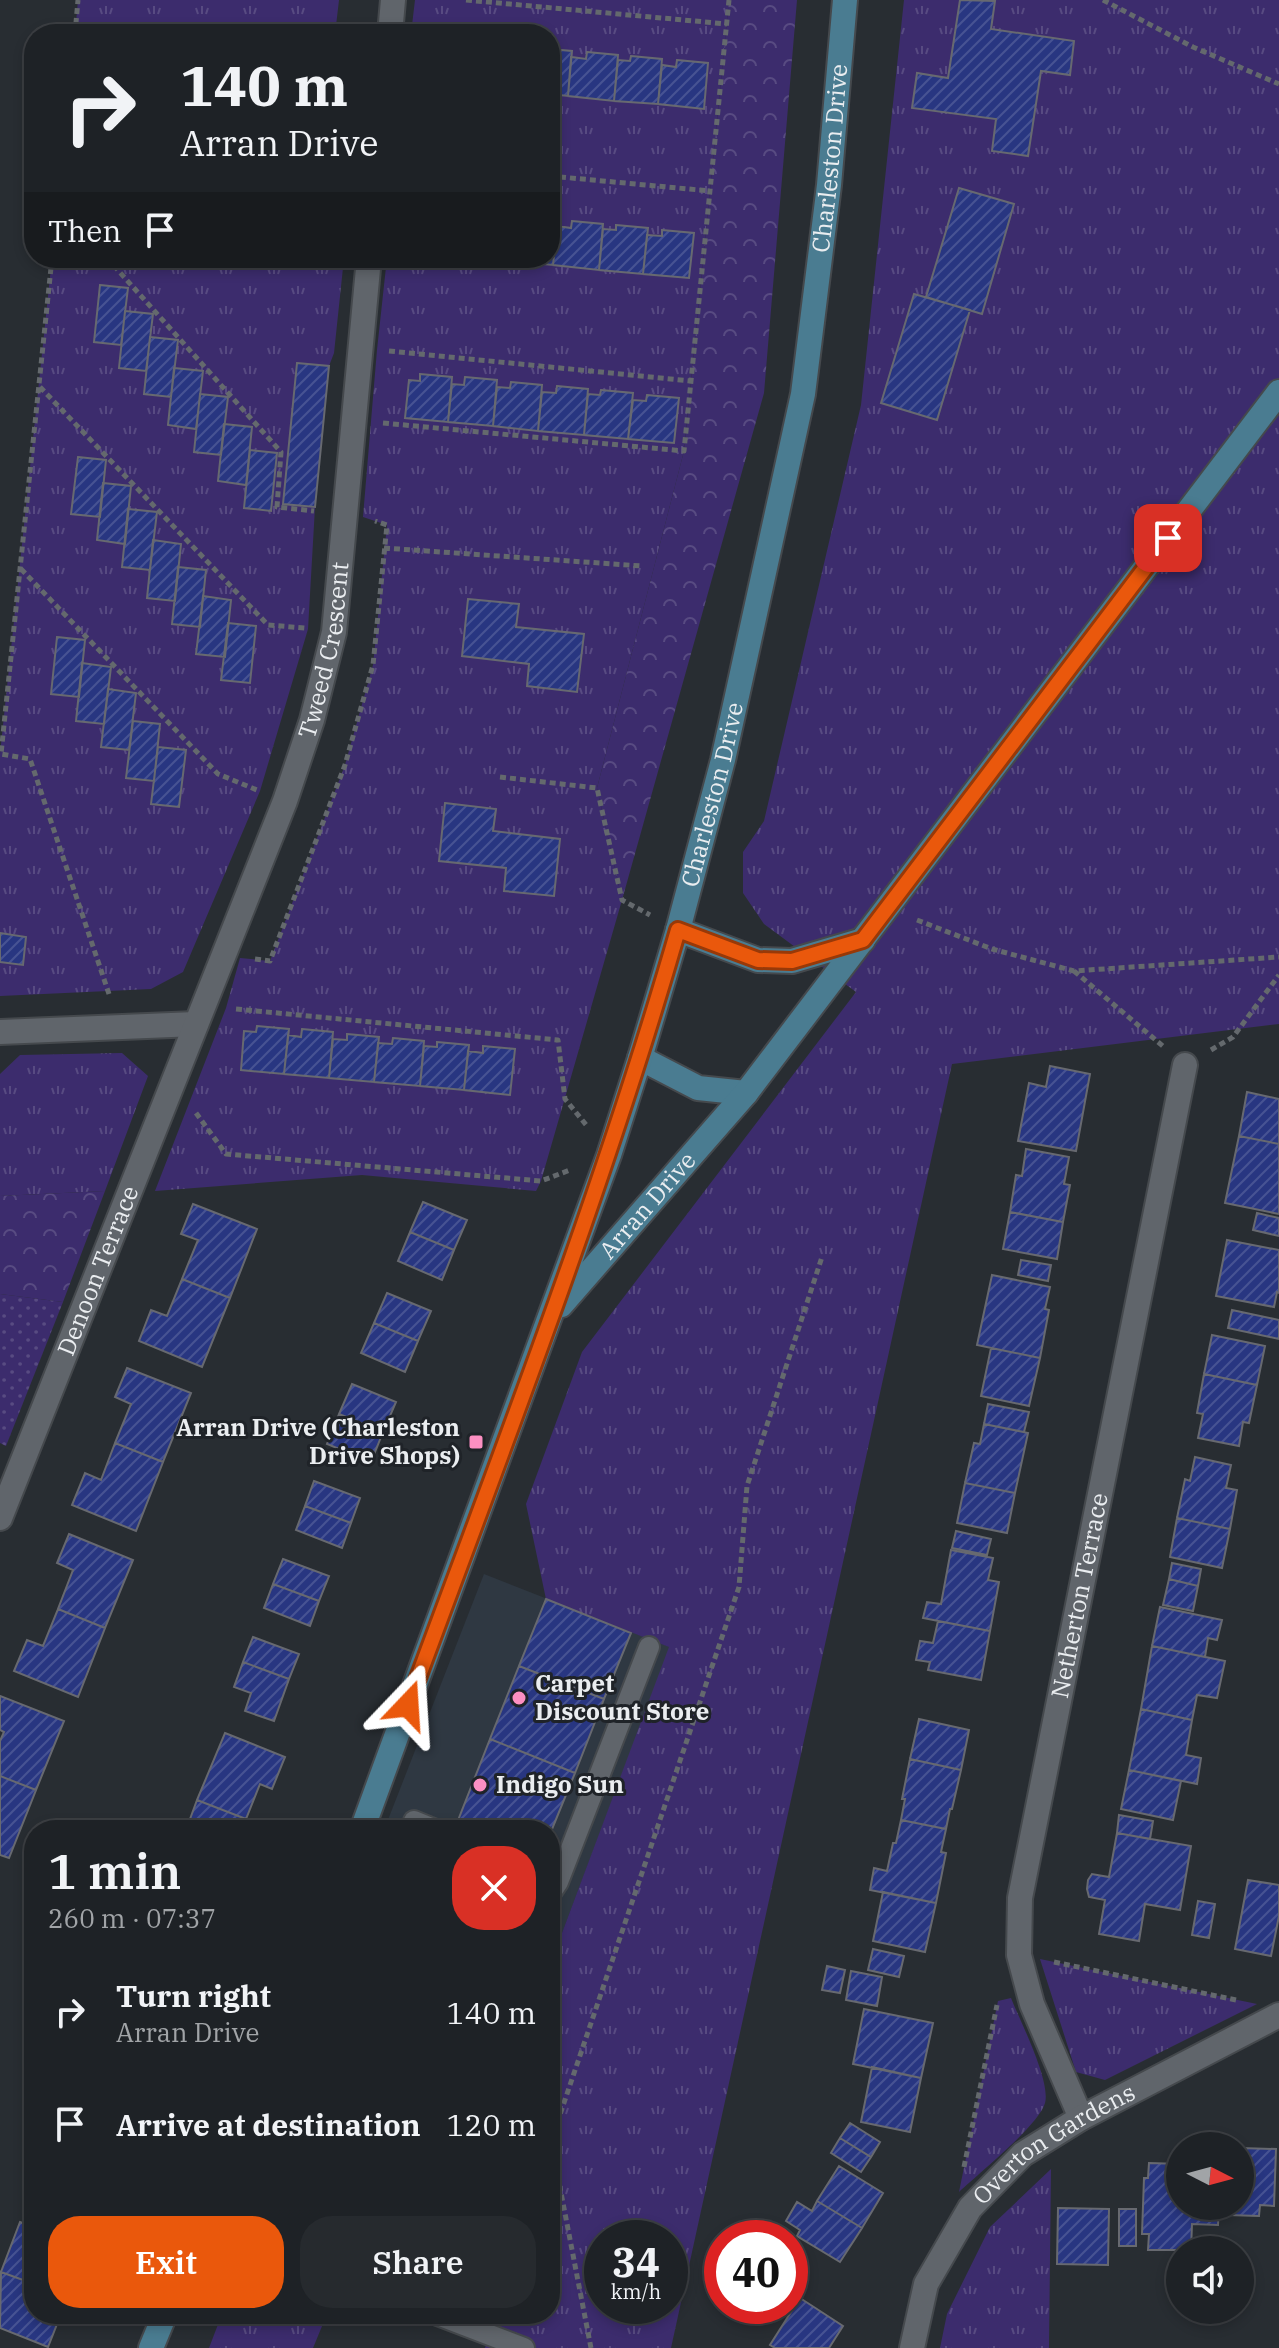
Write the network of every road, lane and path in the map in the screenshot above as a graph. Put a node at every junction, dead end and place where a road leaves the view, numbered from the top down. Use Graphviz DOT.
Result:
graph roads {
  1 [pos="78,0"];
  2 [pos="393,0"];
  3 [pos="466,0"];
  4 [pos="729,0"];
  5 [pos="845,0"];
  6 [pos="1103,0"];
  7 [pos="76,24"];
  8 [pos="391,24"];
  9 [pos="727,24"];
  10 [pos="1279,84"];
  11 [pos="560,177"];
  12 [pos="710,191"];
  13 [pos="51,268"];
  14 [pos="116,268"];
  15 [pos="368,268"];
  16 [pos="361,348"];
  17 [pos="691,381"];
  18 [pos="40,386"];
  19 [pos="1279,392"];
  20 [pos="354,420"];
  21 [pos="277,507"];
  22 [pos="384,548"];
  23 [pos="642,566"];
  24 [pos="20,569"];
  25 [pos="268,625"];
  26 [pos="0,754"];
  27 [pos="500,777"];
  28 [pos="285,801"];
  29 [pos="909,916"];
  30 [pos="678,930"];
  31 [pos="863,940"];
  32 [pos="1279,957"];
  33 [pos="1074,971"];
  34 [pos="1279,975"];
  35 [pos="196,1024"];
  36 [pos="119,1025"];
  37 [pos="0,1032"];
  38 [pos="1233,1037"];
  39 [pos="640,1058"];
  40 [pos="1185,1065"];
  41 [pos="174,1084"];
  42 [pos="746,1093"];
  43 [pos="609,1155"];
  44 [pos="822,1257"];
  45 [pos="551,1317"];
  46 [pos="0,1518"];
  47 [pos="649,1647"];
  48 [pos="366,1820"];
  49 [pos="560,1868"];
  50 [pos="1279,2015"];
  51 [pos="560,2114"];
  52 [pos="1081,2118"];
  53 [pos="560,2188"];
  54 [pos="161,2324"];
  55 [pos="461,2324"];
  56 [pos="151,2348"];
  57 [pos="524,2348"];
  58 [pos="591,2348"];
  59 [pos="912,2348"];
  1 -- 7 [label="path"];
  2 -- 8 [label="street"];
  3 -- 9 [label="path"];
  4 -- 9 [label="path"];
  5 -- 30 [label="street, Charleston Drive"];
  6 -- 10 [label="path"];
  9 -- 12 [label="path"];
  11 -- 12 [label="path"];
  12 -- 17 [label="path"];
  13 -- 18 [label="path"];
  14 -- 21 [label="path"];
  15 -- 16 [label="street, Tweed Crescent"];
  16 -- 17 [label="path"];
  16 -- 20 [label="street, Tweed Crescent"];
  17 -- 20 [label="path"];
  18 -- 24 [label="path"];
  18 -- 25 [label="path"];
  19 -- 31 [label="street, Arran Drive"];
  20 -- 28 [label="street, Tweed Crescent"];
  22 -- 23 [label="path"];
  24 -- 26 [label="path"];
  24 -- 28 [label="path"];
  26 -- 36 [label="path"];
  27 -- 30 [label="path"];
  28 -- 35 [label="street, Tweed Crescent"];
  29 -- 33 [label="path"];
  30 -- 31 [label="street"];
  30 -- 39 [label="street, Charleston Drive"];
  31 -- 42 [label="street, Arran Drive"];
  32 -- 33 [label="path"];
  33 -- 40 [label="path"];
  34 -- 38 [label="path"];
  35 -- 36 [label="street"];
  35 -- 41 [label="street, Denoon Terrace"];
  35 -- 43 [label="path"];
  36 -- 37 [label="street"];
  39 -- 42 [label="street"];
  39 -- 43 [label="street, Charleston Drive"];
  40 -- 52 [label="street, Netherton Terrace"];
  41 -- 43 [label="path"];
  41 -- 46 [label="street, Denoon Terrace"];
  42 -- 45 [label="street, Arran Drive"];
  43 -- 45 [label="street, Charleston Drive"];
  44 -- 51 [label="path"];
  45 -- 48 [label="street, Charleston Drive"];
  47 -- 49 [label="lane"];
  50 -- 52 [label="street, Overton Gardens"];
  52 -- 59 [label="street, Overton Gardens"];
  53 -- 58 [label="path"];
  54 -- 56 [label="street"];
  55 -- 57 [label="lane"];
}
